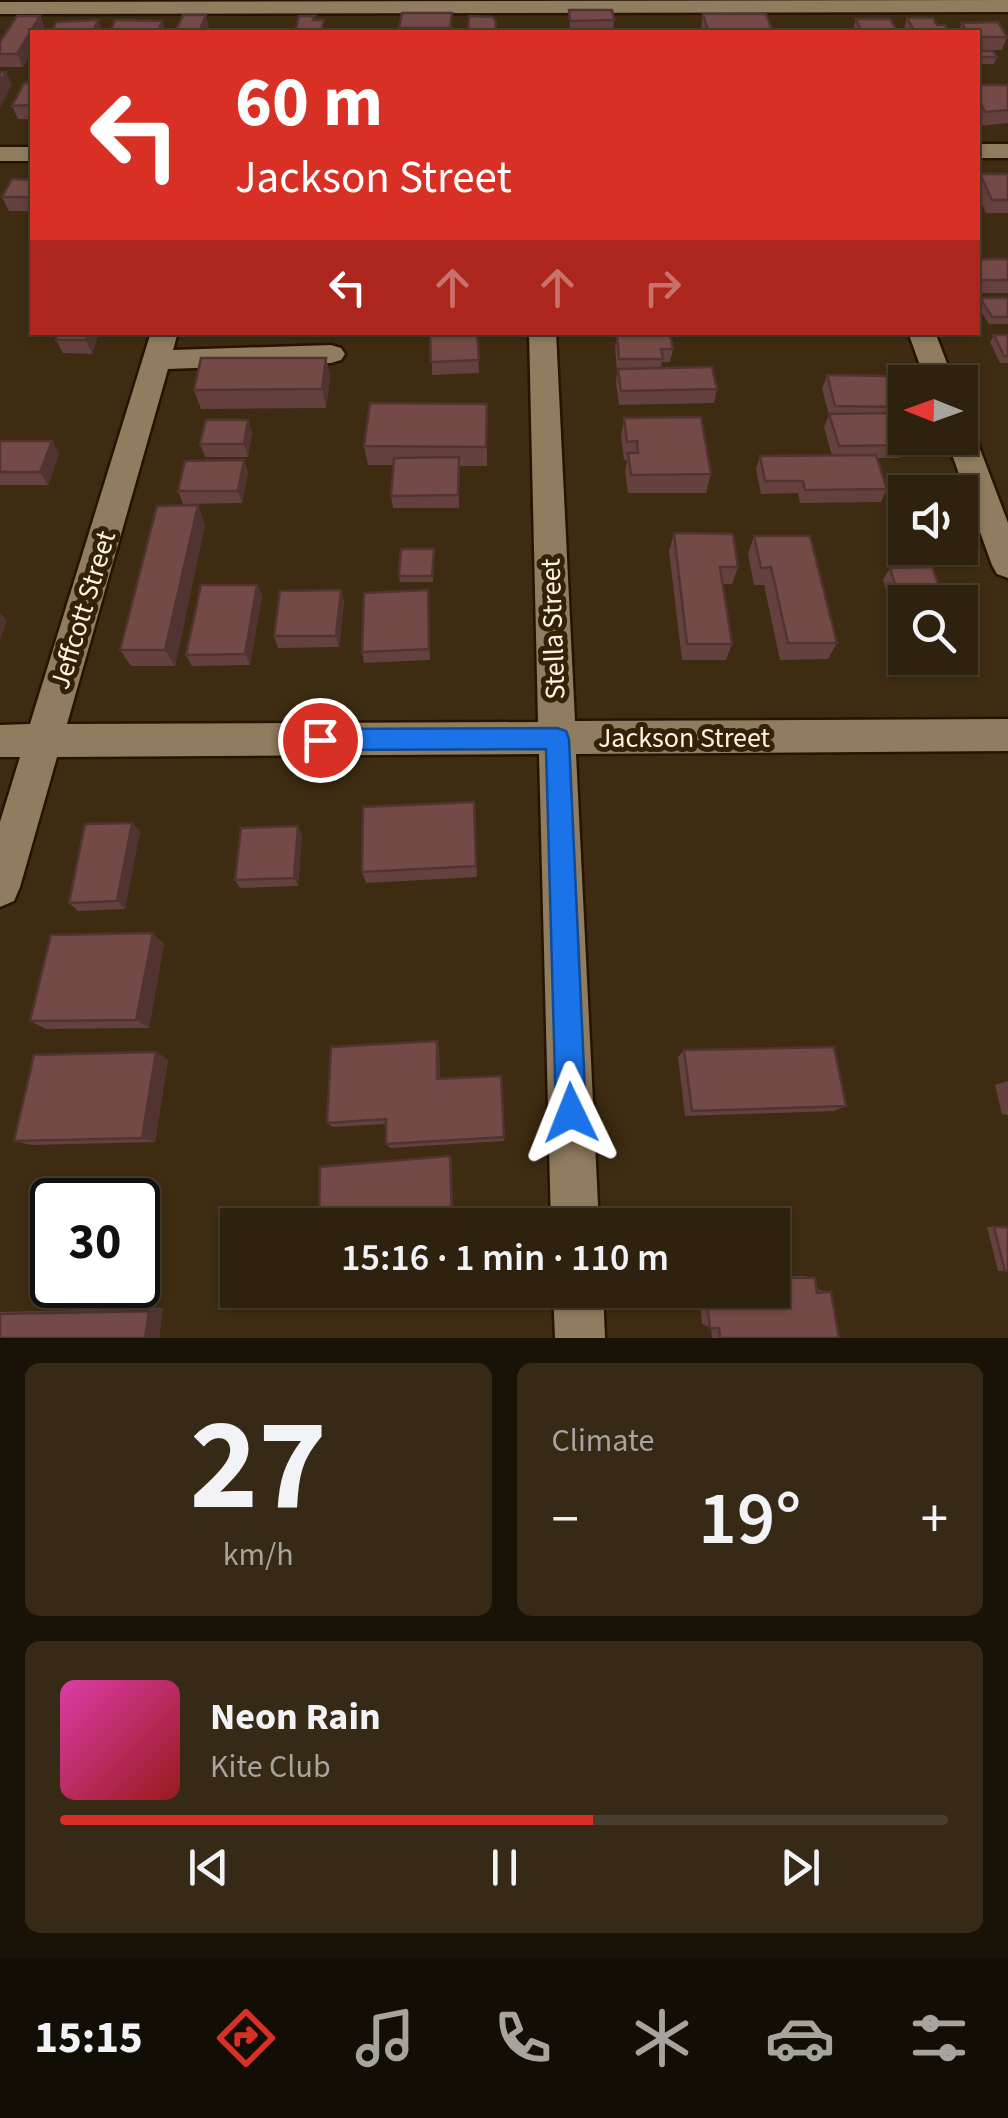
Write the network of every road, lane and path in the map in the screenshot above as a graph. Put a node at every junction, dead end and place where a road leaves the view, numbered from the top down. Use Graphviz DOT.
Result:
graph roads {
  1 [pos="532,3"];
  2 [pos="566,3"];
  3 [pos="803,3"];
  4 [pos="940,3"];
  5 [pos="265,4"];
  6 [pos="668,6"];
  7 [pos="1008,6"];
  8 [pos="0,8"];
  9 [pos="257,30"];
  10 [pos="534,30"];
  11 [pos="673,30"];
  12 [pos="813,30"];
  13 [pos="980,151"];
  14 [pos="1008,151"];
  15 [pos="0,154"];
  16 [pos="30,154"];
  17 [pos="542,335"];
  18 [pos="922,335"];
  19 [pos="161,346"];
  20 [pos="331,354"];
  21 [pos="934,365"];
  22 [pos="967,455"];
  23 [pos="1008,565"];
  24 [pos="1008,735"];
  25 [pos="557,739"];
  26 [pos="0,741"];
  27 [pos="44,741"];
  28 [pos="0,888"];
  29 [pos="575,1208"];
  30 [pos="579,1308"];
  31 [pos="580,1338"];
  1 -- 2 [label="street"];
  1 -- 5 [label="street"];
  1 -- 10 [label="street"];
  2 -- 6 [label="street"];
  3 -- 4 [label="street"];
  3 -- 6 [label="street"];
  3 -- 12 [label="street"];
  4 -- 7 [label="street"];
  5 -- 8 [label="street"];
  5 -- 9 [label="street"];
  6 -- 11 [label="street"];
  13 -- 14 [label="street"];
  15 -- 16 [label="street"];
  17 -- 25 [label="street, Stella Street"];
  18 -- 21 [label="street"];
  19 -- 20 [label="street"];
  19 -- 27 [label="street, Jeffcott Street"];
  22 -- 23 [label="street"];
  24 -- 25 [label="street, Jackson Street"];
  25 -- 27 [label="street, Jackson Street"];
  25 -- 29 [label="street, Stella Street"];
  26 -- 27 [label="street, Jackson Street"];
  27 -- 28 [label="street, Jeffcott Street"];
  30 -- 31 [label="street"];
}
